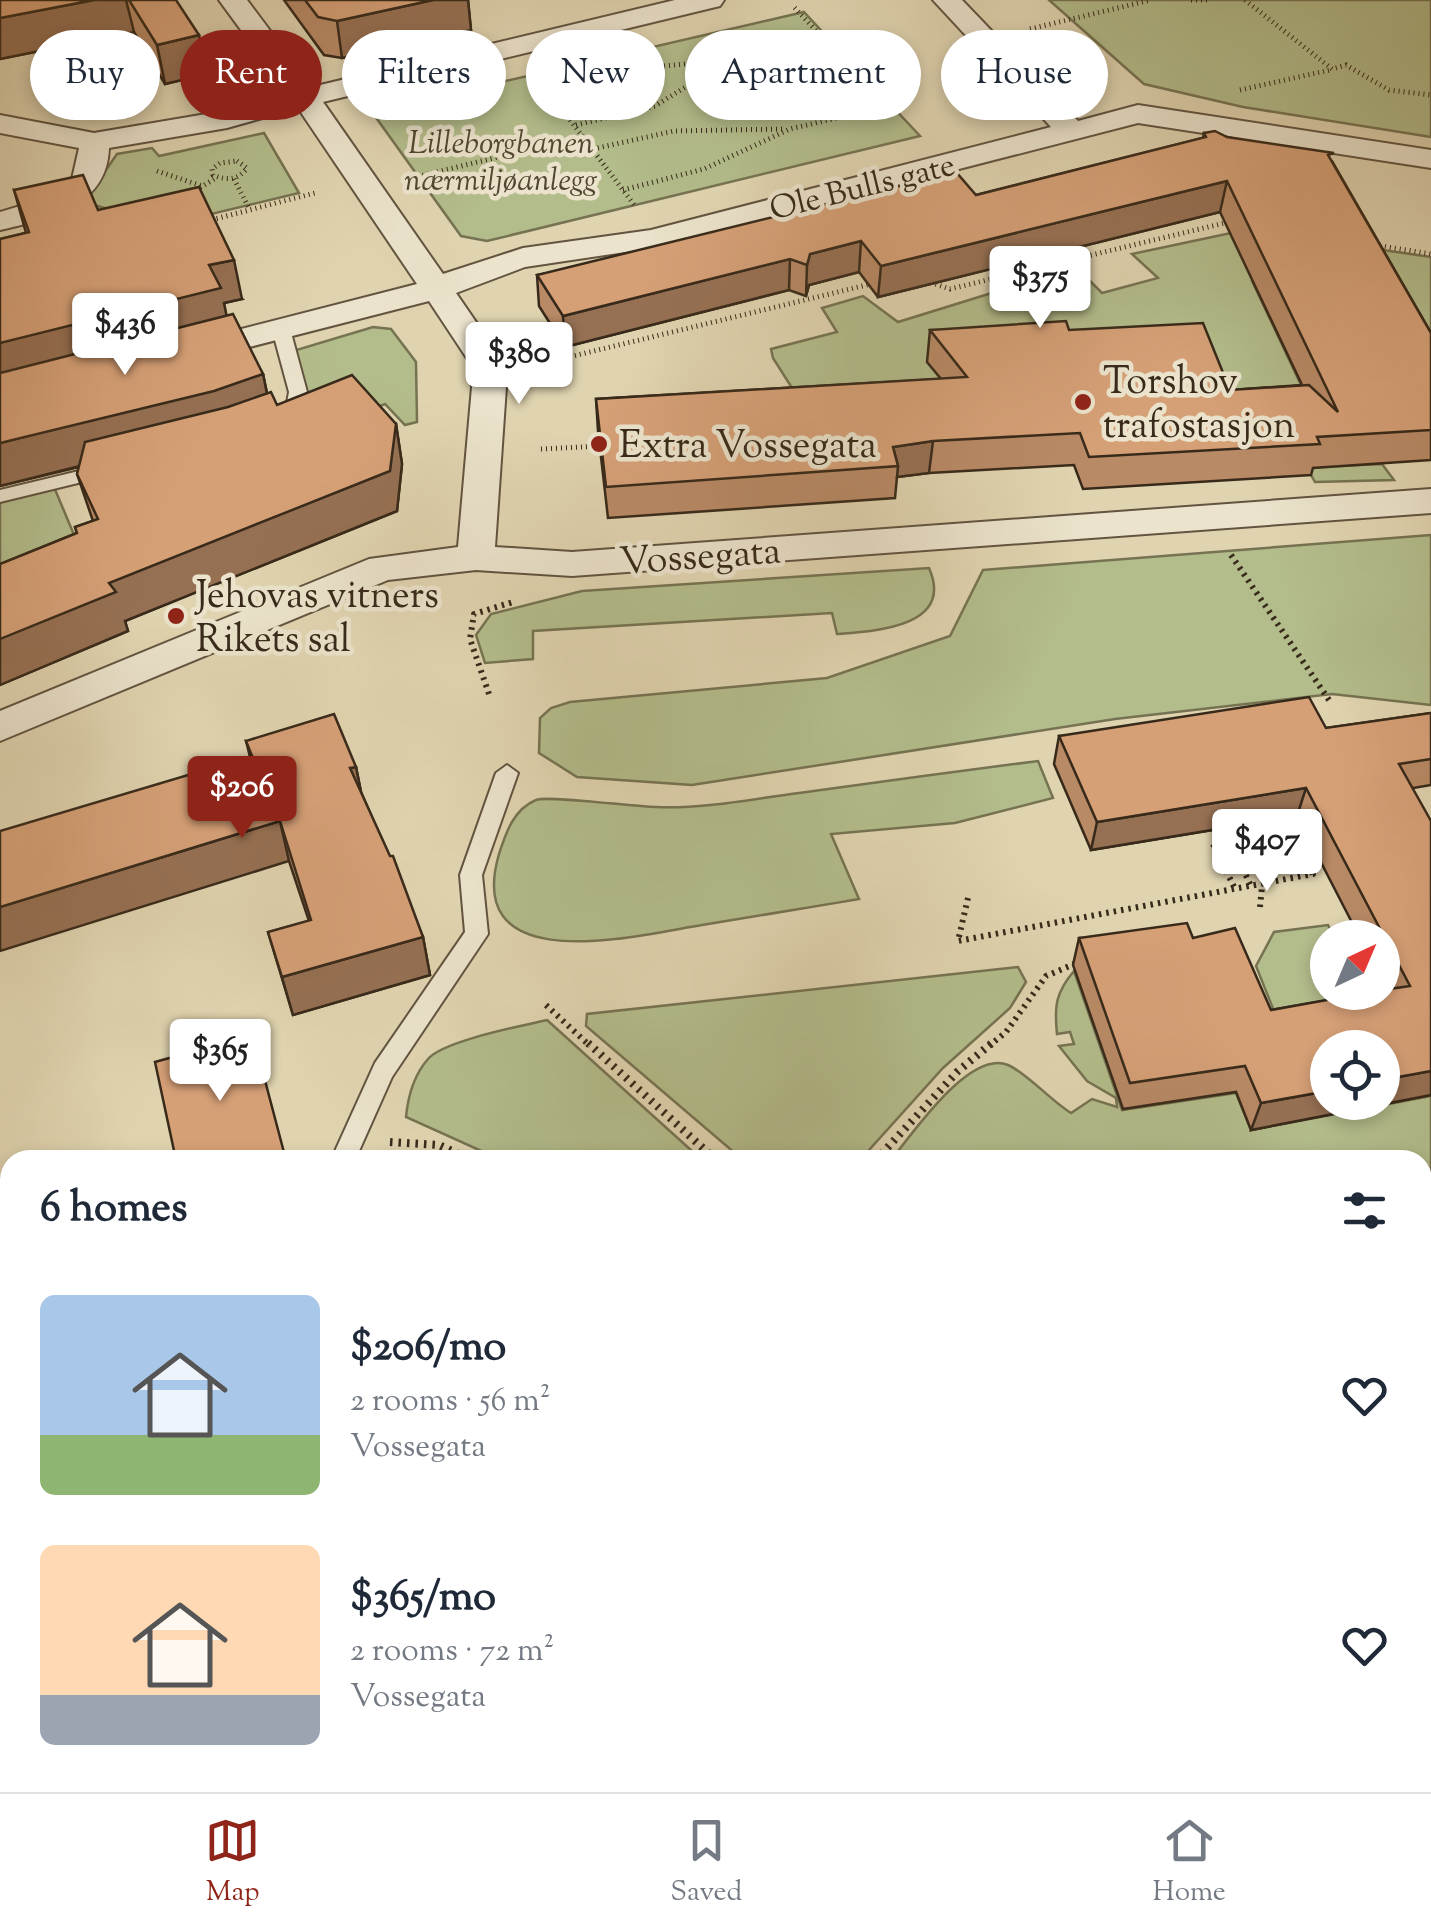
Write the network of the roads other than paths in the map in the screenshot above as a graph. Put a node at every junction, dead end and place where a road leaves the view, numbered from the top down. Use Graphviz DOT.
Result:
graph roads {
  1 [pos="233,0"];
  2 [pos="710,0"];
  3 [pos="947,0"];
  4 [pos="255,30"];
  5 [pos="322,108"];
  6 [pos="222,120"];
  7 [pos="321,120"];
  8 [pos="0,124"];
  9 [pos="1072,132"];
  10 [pos="94,142"];
  11 [pos="1431,159"];
  12 [pos="1431,179"];
  13 [pos="0,221"];
  14 [pos="437,289"];
  15 [pos="281,329"];
  16 [pos="168,358"];
  17 [pos="262,428"];
  18 [pos="124,466"];
  19 [pos="0,496"];
  20 [pos="1431,501"];
  21 [pos="476,558"];
  22 [pos="0,728"];
  23 [pos="507,773"];
  24 [pos="346,1150"];
  1 -- 4 [label="street"];
  2 -- 5 [label="street"];
  3 -- 9 [label="street"];
  6 -- 10 [label="street"];
  7 -- 14 [label="street"];
  8 -- 10 [label="street"];
  9 -- 11 [label="street, Ole Bulls gate"];
  9 -- 12 [label="street"];
  9 -- 14 [label="street, Ole Bulls gate"];
  10 -- 13 [label="street"];
  14 -- 15 [label="street, Ole Bulls gate"];
  14 -- 21 [label="street"];
  15 -- 16 [label="street, Ole Bulls gate"];
  15 -- 17 [label="lane"];
  18 -- 19 [label="lane"];
  20 -- 21 [label="street, Vossegata"];
  21 -- 22 [label="street, Vossegata"];
  23 -- 24 [label="lane"];
}
